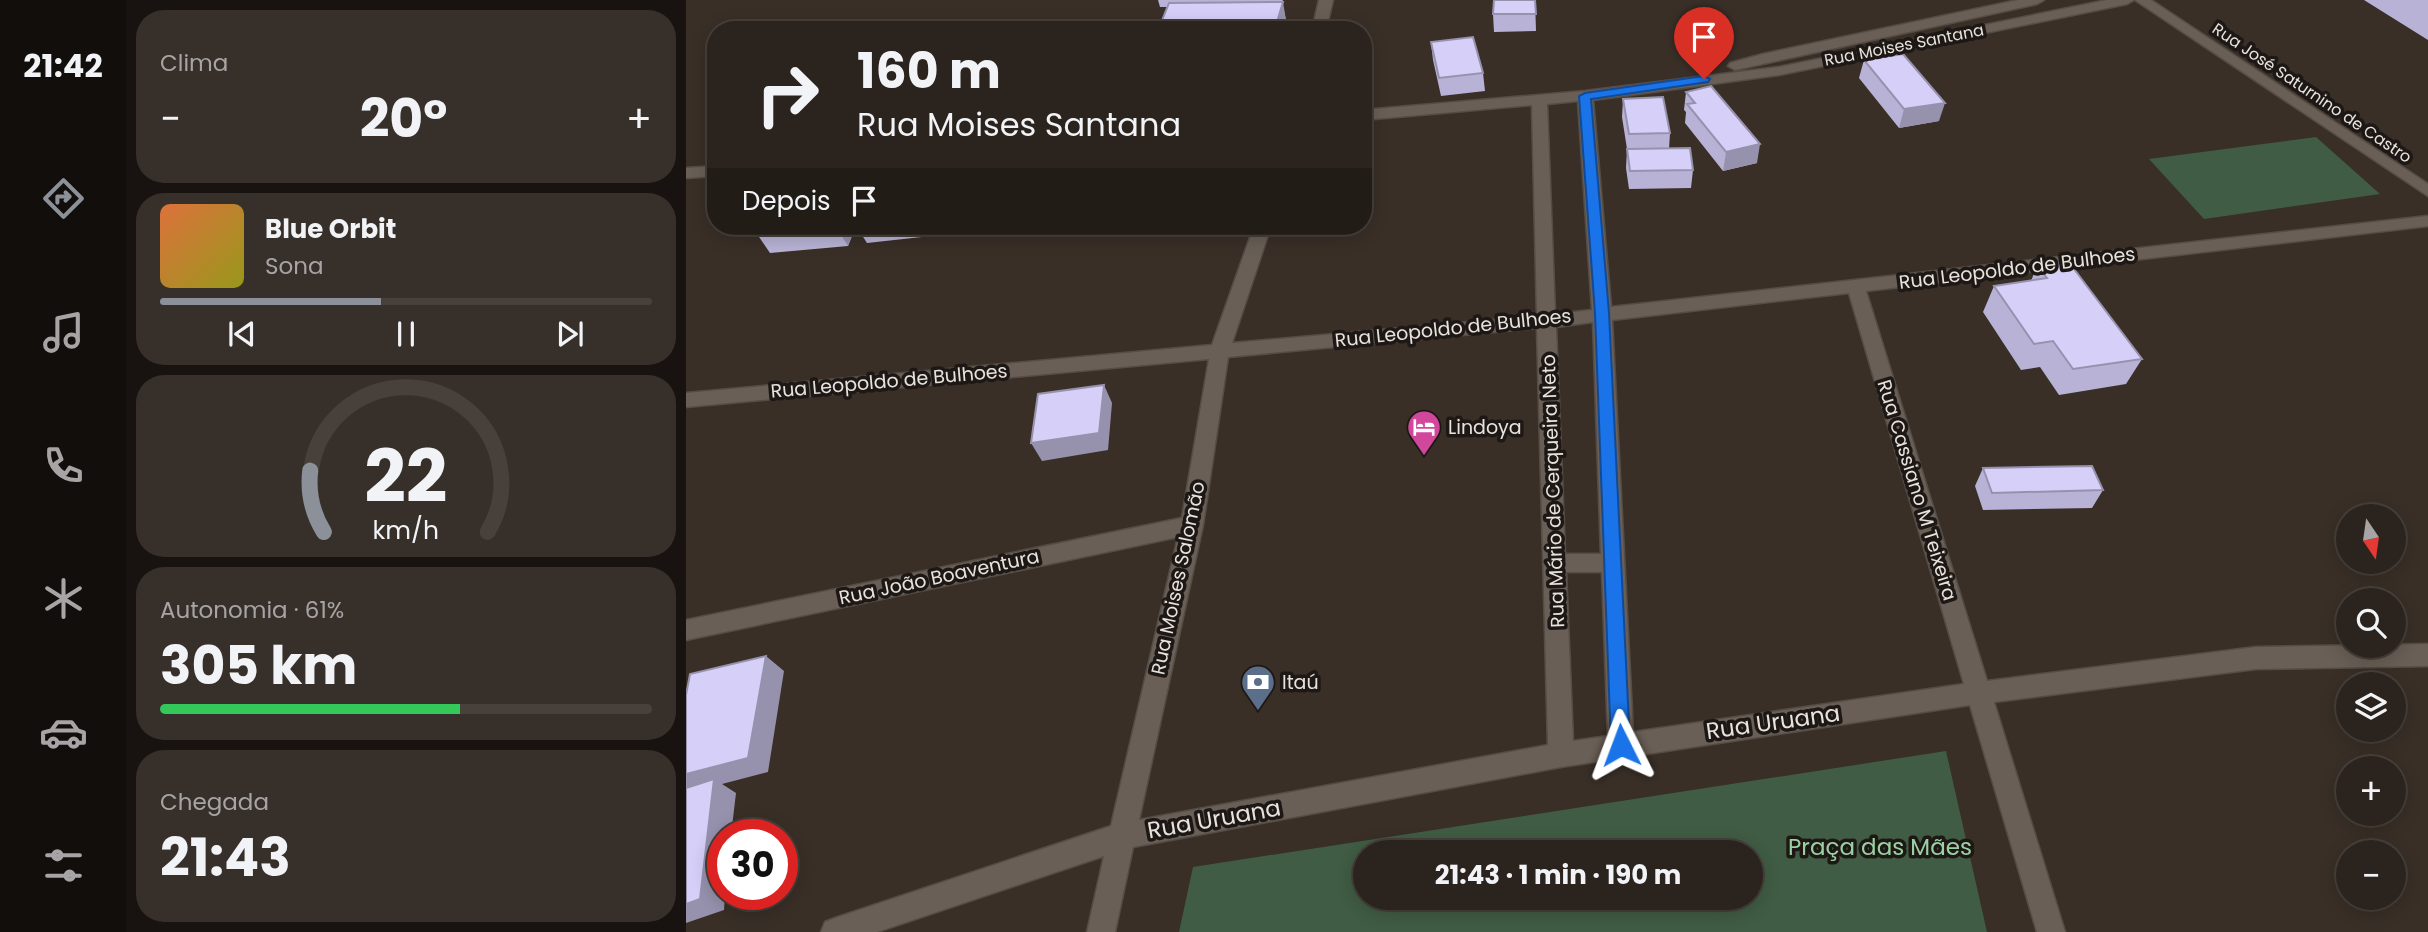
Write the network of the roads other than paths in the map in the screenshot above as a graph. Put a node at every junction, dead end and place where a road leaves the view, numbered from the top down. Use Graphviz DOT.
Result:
graph roads {
  1 [pos="1326,0"];
  2 [pos="2037,0"];
  3 [pos="2127,0"];
  4 [pos="2141,0"];
  5 [pos="1321,21"];
  6 [pos="1679,82"];
  7 [pos="1585,96"];
  8 [pos="1539,101"];
  9 [pos="1372,115"];
  10 [pos="707,172"];
  11 [pos="686,173"];
  12 [pos="2428,191"];
  13 [pos="2428,221"];
  14 [pos="1259,235"];
  15 [pos="1856,286"];
  16 [pos="1602,313"];
  17 [pos="1548,321"];
  18 [pos="1220,350"];
  19 [pos="686,400"];
  20 [pos="1192,525"];
  21 [pos="1555,563"];
  22 [pos="1612,563"];
  23 [pos="686,630"];
  24 [pos="2428,655"];
  25 [pos="1978,693"];
  26 [pos="1621,745"];
  27 [pos="1561,755"];
  28 [pos="1123,836"];
  29 [pos="835,932"];
  30 [pos="1101,932"];
  31 [pos="2051,932"];
  1 -- 5 [label="street"];
  2 -- 6 [label="street, Rua Moises Santana"];
  3 -- 6 [label="street, Rua Moises Santana"];
  4 -- 12 [label="street, Rua José Saturnino de Castro"];
  6 -- 7 [label="street, Rua Moises Santana"];
  7 -- 8 [label="street, Rua Moises Santana"];
  7 -- 16 [label="street"];
  8 -- 9 [label="street, Rua Moises Santana"];
  8 -- 17 [label="street, Rua Mário de Cerqueira Neto"];
  10 -- 11 [label="street"];
  13 -- 15 [label="street, Rua Leopoldo de Bulhoes"];
  14 -- 18 [label="street, Rua Moises Salomão"];
  15 -- 16 [label="street, Rua Leopoldo de Bulhoes"];
  15 -- 25 [label="street, Rua Cassiano M Teixeira"];
  16 -- 17 [label="street, Rua Leopoldo de Bulhoes"];
  16 -- 22 [label="street"];
  17 -- 18 [label="street, Rua Leopoldo de Bulhoes"];
  17 -- 21 [label="street, Rua Mário de Cerqueira Neto"];
  18 -- 19 [label="street, Rua Leopoldo de Bulhoes"];
  18 -- 20 [label="street, Rua Moises Salomão"];
  20 -- 23 [label="street, Rua João Boaventura"];
  20 -- 28 [label="street, Rua Moises Salomão"];
  21 -- 22 [label="street"];
  21 -- 27 [label="street, Rua Mário de Cerqueira Neto"];
  22 -- 26 [label="street"];
  24 -- 25 [label="street, Rua Uruana"];
  25 -- 26 [label="street, Rua Uruana"];
  25 -- 31 [label="street, Rua Cassiano M Teixeira"];
  26 -- 27 [label="street, Rua Uruana"];
  27 -- 28 [label="street, Rua Uruana"];
  28 -- 29 [label="street, Rua Uruana"];
  28 -- 30 [label="street, Rua Moises Salomão"];
}
